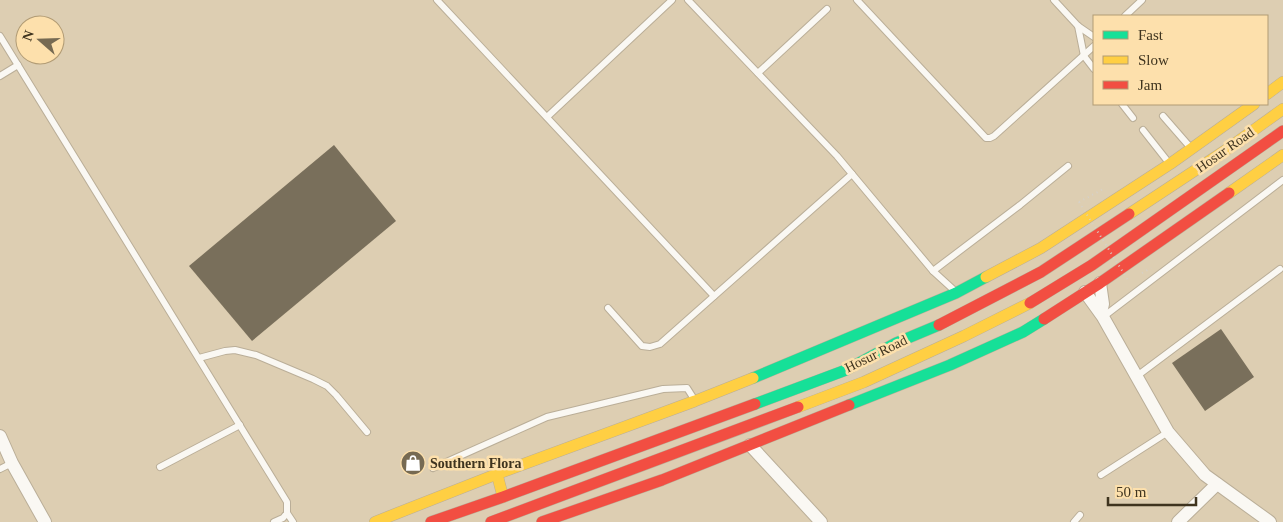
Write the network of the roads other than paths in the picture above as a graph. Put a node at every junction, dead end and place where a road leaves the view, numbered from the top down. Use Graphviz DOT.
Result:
graph roads {
  1 [pos="437,0"];
  2 [pos="672,0"];
  3 [pos="688,0"];
  4 [pos="857,0"];
  5 [pos="1054,0"];
  6 [pos="1142,0"];
  7 [pos="827,9"];
  8 [pos="1126,15"];
  9 [pos="1078,26"];
  10 [pos="0,36"];
  11 [pos="1093,36"];
  12 [pos="1093,47"];
  13 [pos="1084,56"];
  14 [pos="15,60"];
  15 [pos="18,65"];
  16 [pos="1093,68"];
  17 [pos="758,73"];
  18 [pos="0,76"];
  19 [pos="1283,82"];
  20 [pos="1268,93"];
  21 [pos="1123,105"];
  22 [pos="1253,105"];
  23 [pos="1283,108"];
  24 [pos="1163,116"];
  25 [pos="547,118"];
  26 [pos="1133,118"];
  27 [pos="1143,130"];
  28 [pos="1283,131"];
  29 [pos="1191,149"];
  30 [pos="1283,155"];
  31 [pos="1170,164"];
  32 [pos="1068,166"];
  33 [pos="852,174"];
  34 [pos="1283,180"];
  35 [pos="1280,269"];
  36 [pos="933,271"];
  37 [pos="1100,282"];
  38 [pos="1085,292"];
  39 [pos="956,293"];
  40 [pos="714,296"];
  41 [pos="608,308"];
  42 [pos="1102,315"];
  43 [pos="199,358"];
  44 [pos="1137,376"];
  45 [pos="695,400"];
  46 [pos="240,425"];
  47 [pos="367,432"];
  48 [pos="1168,432"];
  49 [pos="0,436"];
  50 [pos="750,445"];
  51 [pos="12,462"];
  52 [pos="160,467"];
  53 [pos="433,468"];
  54 [pos="0,469"];
  55 [pos="497,474"];
  56 [pos="1101,475"];
  57 [pos="1217,484"];
  58 [pos="503,497"];
  59 [pos="287,513"];
  60 [pos="1080,515"];
  61 [pos="518,517"];
  62 [pos="45,522"];
  63 [pos="274,522"];
  64 [pos="293,522"];
  65 [pos="375,522"];
  66 [pos="430,522"];
  67 [pos="491,522"];
  68 [pos="542,522"];
  69 [pos="820,522"];
  70 [pos="1074,522"];
  71 [pos="1178,522"];
  72 [pos="1270,522"];
  1 -- 25 [label="lane"];
  2 -- 25 [label="lane"];
  3 -- 17 [label="lane"];
  4 -- 13 [label="lane"];
  5 -- 9 [label="lane"];
  6 -- 8 [label="lane"];
  7 -- 17 [label="lane"];
  9 -- 11 [label="lane"];
  9 -- 13 [label="lane"];
  10 -- 14 [label="lane"];
  12 -- 13 [label="lane"];
  13 -- 16 [label="lane"];
  15 -- 18 [label="lane"];
  15 -- 43 [label="lane"];
  17 -- 33 [label="lane"];
  19 -- 20 [label="main road"];
  21 -- 26 [label="lane"];
  22 -- 29 [label="main road"];
  23 -- 58 [label="main road, Hosur Road"];
  24 -- 29 [label="lane"];
  25 -- 40 [label="lane"];
  27 -- 31 [label="lane"];
  28 -- 61 [label="main road, Hosur Road"];
  29 -- 31 [label="main road"];
  30 -- 37 [label="main road"];
  31 -- 39 [label="main road"];
  32 -- 36 [label="lane"];
  33 -- 36 [label="lane"];
  33 -- 40 [label="lane"];
  34 -- 42 [label="lane"];
  35 -- 44 [label="lane"];
  36 -- 39 [label="lane"];
  37 -- 38 [label="main road"];
  37 -- 42 [label="street"];
  38 -- 42 [label="street"];
  38 -- 50 [label="main road"];
  39 -- 45 [label="main road"];
  40 -- 41 [label="lane"];
  42 -- 44 [label="street"];
  43 -- 46 [label="lane"];
  43 -- 47 [label="lane"];
  44 -- 48 [label="street"];
  45 -- 53 [label="lane"];
  45 -- 55 [label="main road"];
  46 -- 52 [label="lane"];
  46 -- 59 [label="lane"];
  48 -- 56 [label="lane"];
  48 -- 57 [label="street"];
  49 -- 51 [label="street"];
  50 -- 68 [label="main road"];
  50 -- 69 [label="street"];
  51 -- 54 [label="lane"];
  51 -- 62 [label="street"];
  55 -- 58 [label="main road"];
  55 -- 65 [label="main road"];
  57 -- 71 [label="street"];
  57 -- 72 [label="street"];
  58 -- 66 [label="main road, Hosur Road"];
  59 -- 63 [label="lane"];
  59 -- 64 [label="lane"];
  60 -- 70 [label="lane"];
  61 -- 67 [label="main road, Hosur Road"];
}
